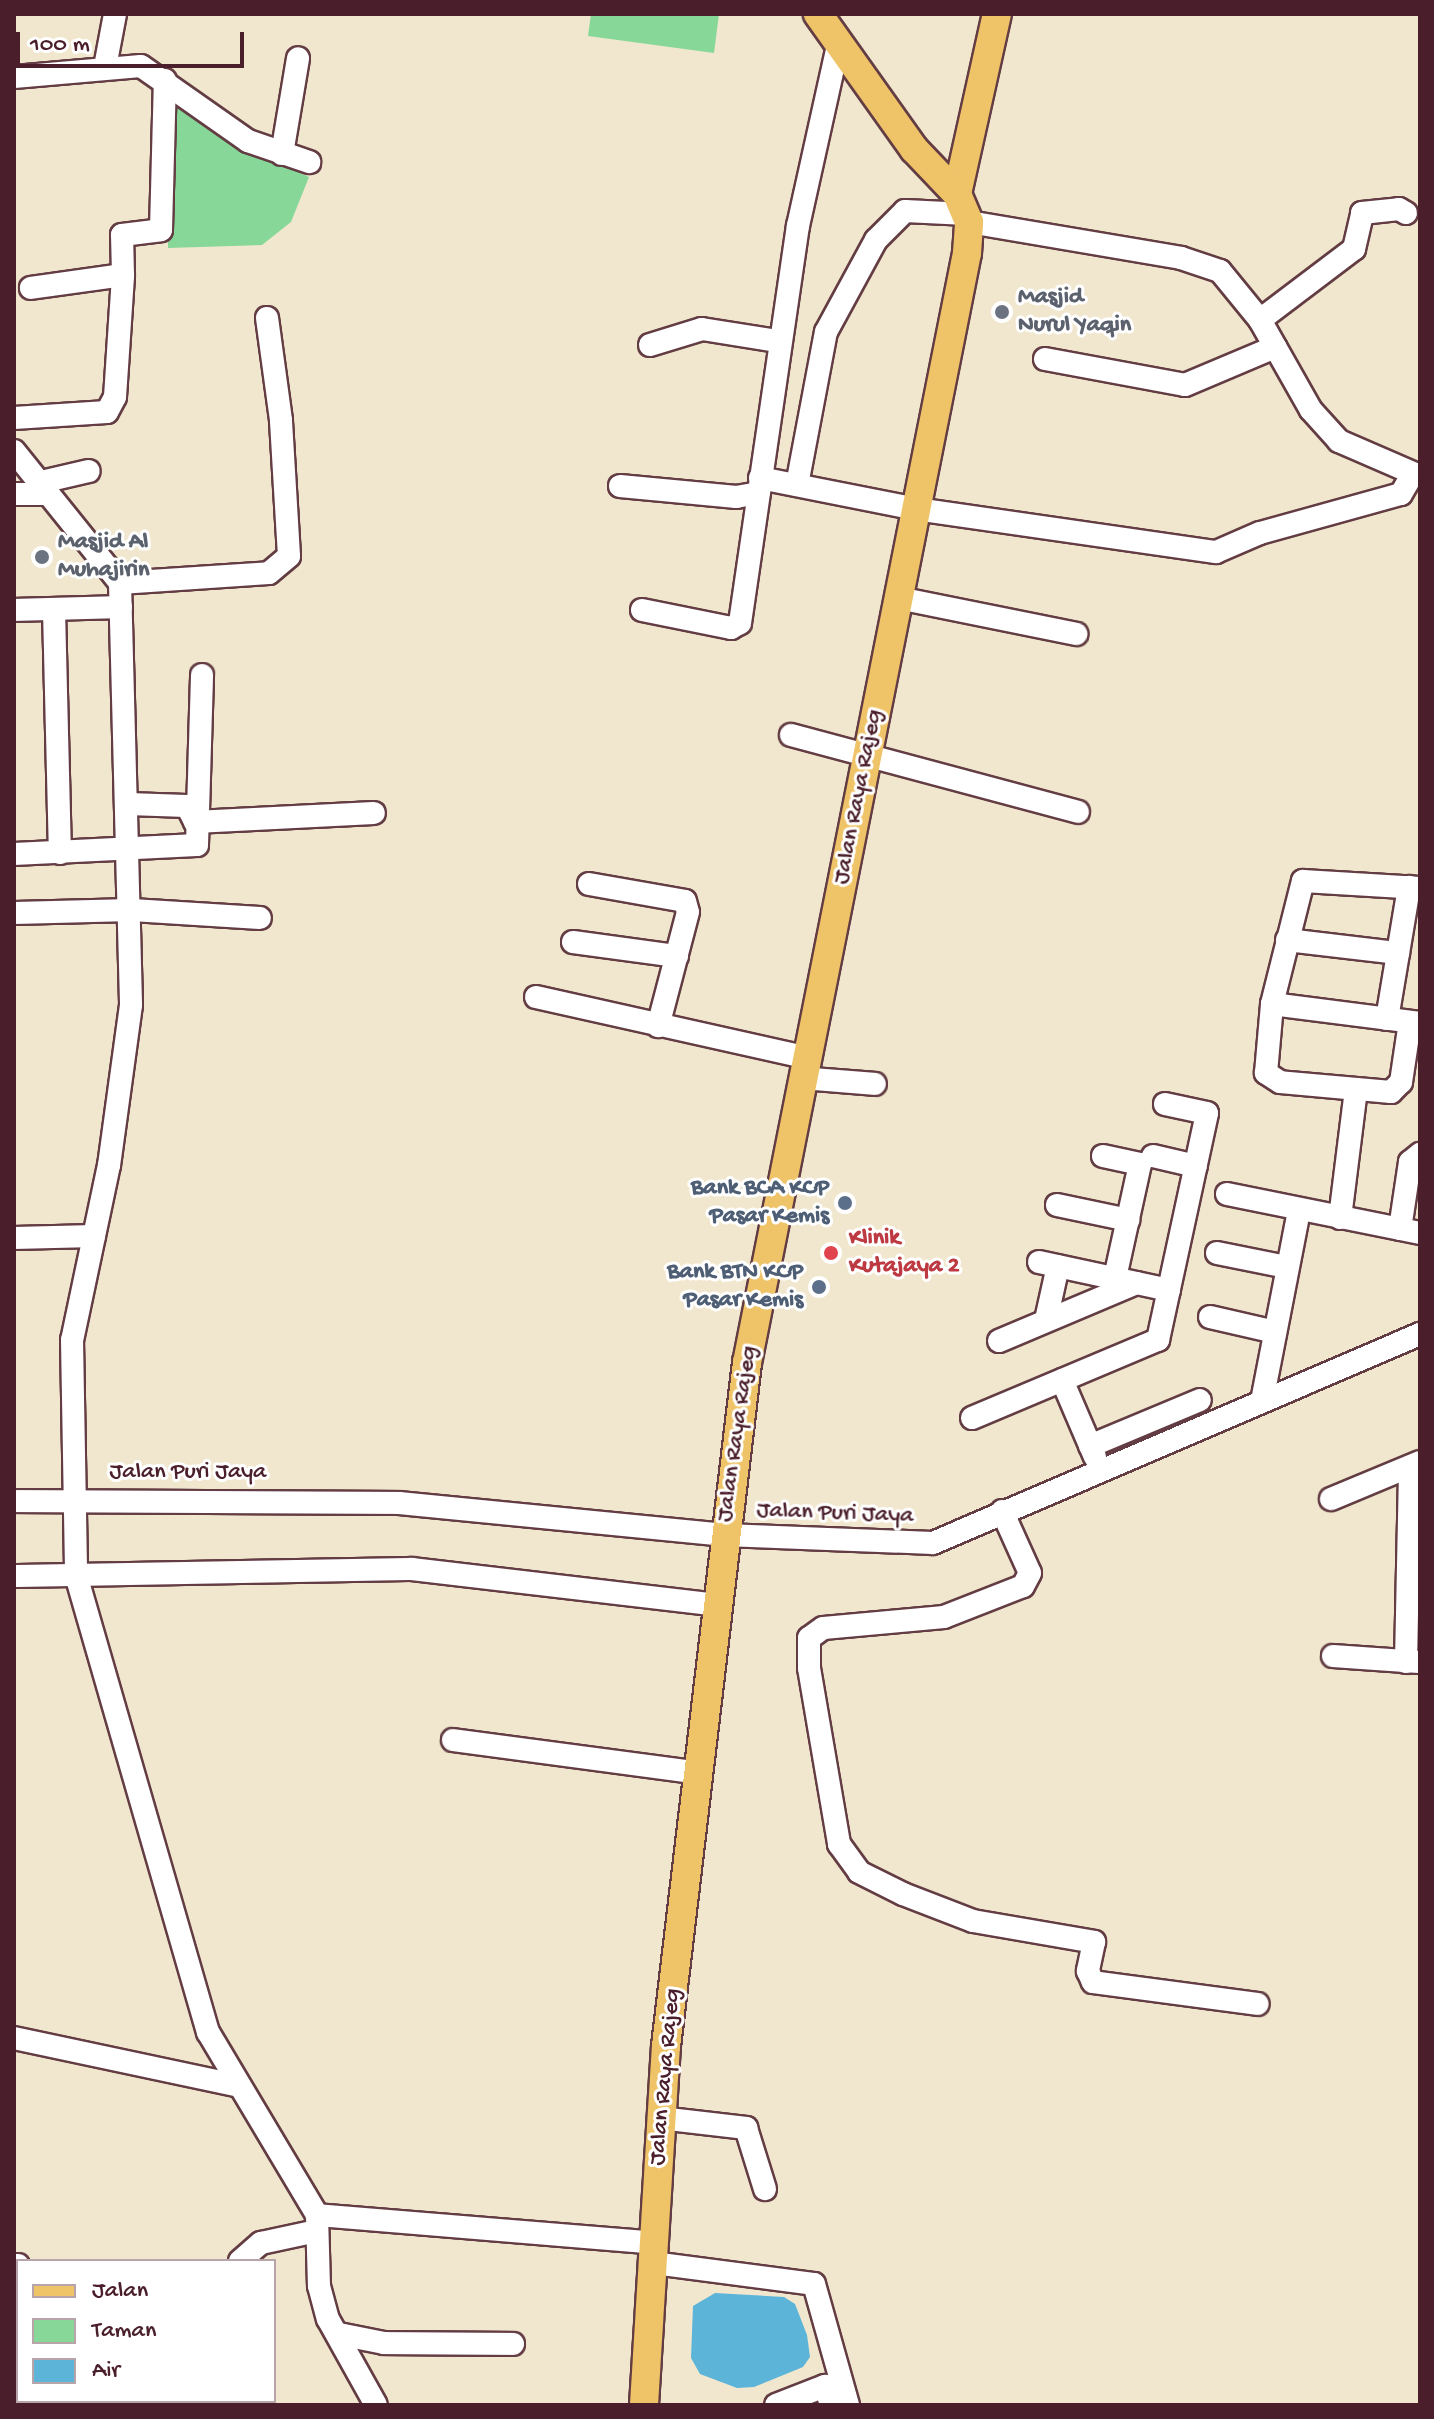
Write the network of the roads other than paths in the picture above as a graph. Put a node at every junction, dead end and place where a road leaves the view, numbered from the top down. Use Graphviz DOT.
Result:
graph roads {
  1 [pos="115,14"];
  2 [pos="997,14"];
  3 [pos="821,15"];
  4 [pos="838,46"];
  5 [pos="298,58"];
  6 [pos="105,67"];
  7 [pos="14,77"];
  8 [pos="165,80"];
  9 [pos="282,154"];
  10 [pos="309,162"];
  11 [pos="964,210"];
  12 [pos="1406,213"];
  13 [pos="123,275"];
  14 [pos="31,288"];
  15 [pos="267,318"];
  16 [pos="1260,320"];
  17 [pos="778,341"];
  18 [pos="650,345"];
  19 [pos="1275,347"];
  20 [pos="1045,359"];
  21 [pos="14,418"];
  22 [pos="14,451"];
  23 [pos="89,471"];
  24 [pos="1416,476"];
  25 [pos="760,485"];
  26 [pos="797,485"];
  27 [pos="620,486"];
  28 [pos="41,488"];
  29 [pos="14,494"];
  30 [pos="916,509"];
  31 [pos="120,583"];
  32 [pos="898,598"];
  33 [pos="121,607"];
  34 [pos="14,610"];
  35 [pos="54,610"];
  36 [pos="642,610"];
  37 [pos="1076,634"];
  38 [pos="202,675"];
  39 [pos="791,735"];
  40 [pos="870,754"];
  41 [pos="128,804"];
  42 [pos="1078,812"];
  43 [pos="374,813"];
  44 [pos="199,822"];
  45 [pos="130,850"];
  46 [pos="60,853"];
  47 [pos="14,854"];
  48 [pos="589,884"];
  49 [pos="1415,887"];
  50 [pos="132,910"];
  51 [pos="14,913"];
  52 [pos="260,918"];
  53 [pos="1287,940"];
  54 [pos="573,942"];
  55 [pos="1398,953"];
  56 [pos="677,956"];
  57 [pos="536,997"];
  58 [pos="1272,1004"];
  59 [pos="1387,1019"];
  60 [pos="1415,1023"];
  61 [pos="658,1026"];
  62 [pos="803,1068"];
  63 [pos="875,1084"];
  64 [pos="1356,1089"];
  65 [pos="1165,1104"];
  66 [pos="1420,1154"];
  67 [pos="1103,1156"];
  68 [pos="1153,1156"];
  69 [pos="1196,1166"];
  70 [pos="1227,1194"];
  71 [pos="1057,1205"];
  72 [pos="1299,1210"];
  73 [pos="1340,1218"];
  74 [pos="1128,1220"];
  75 [pos="1410,1231"];
  76 [pos="94,1236"];
  77 [pos="14,1238"];
  78 [pos="1217,1253"];
  79 [pos="1287,1267"];
  80 [pos="1126,1280"];
  81 [pos="1169,1290"];
  82 [pos="1210,1317"];
  83 [pos="1046,1320"];
  84 [pos="1275,1332"];
  85 [pos="1420,1334"];
  86 [pos="999,1341"];
  87 [pos="1062,1380"];
  88 [pos="1200,1400"];
  89 [pos="1262,1401"];
  90 [pos="972,1418"];
  91 [pos="1090,1446"];
  92 [pos="1415,1465"];
  93 [pos="1100,1469"];
  94 [pos="1331,1499"];
  95 [pos="14,1501"];
  96 [pos="73,1507"];
  97 [pos="1007,1521"];
  98 [pos="1414,1537"];
  99 [pos="724,1548"];
  100 [pos="75,1571"];
  101 [pos="14,1576"];
  102 [pos="718,1600"];
  103 [pos="1414,1606"];
  104 [pos="1333,1656"];
  105 [pos="1413,1662"];
  106 [pos="453,1740"];
  107 [pos="699,1773"];
  108 [pos="1258,2004"];
  109 [pos="14,2038"];
  110 [pos="236,2085"];
  111 [pos="660,2118"];
  112 [pos="765,2189"];
  113 [pos="317,2223"];
  114 [pos="655,2253"];
  115 [pos="242,2259"];
  116 [pos="339,2334"];
  117 [pos="513,2344"];
  118 [pos="828,2396"];
  119 [pos="376,2405"];
  120 [pos="644,2405"];
  121 [pos="776,2405"];
  122 [pos="848,2405"];
  1 -- 6 [label="street"];
  2 -- 11 [label="main road, Jalan Raya Rajeg"];
  3 -- 4 [label="main road"];
  4 -- 11 [label="main road"];
  4 -- 17 [label="street"];
  5 -- 9 [label="street"];
  6 -- 7 [label="street"];
  6 -- 8 [label="street"];
  8 -- 9 [label="street"];
  8 -- 13 [label="street"];
  9 -- 10 [label="street"];
  11 -- 16 [label="street"];
  11 -- 26 [label="street"];
  11 -- 30 [label="main road, Jalan Raya Rajeg"];
  12 -- 16 [label="street"];
  13 -- 14 [label="street"];
  13 -- 21 [label="street"];
  15 -- 31 [label="street"];
  16 -- 19 [label="street"];
  17 -- 18 [label="street"];
  17 -- 25 [label="street"];
  19 -- 20 [label="street"];
  19 -- 24 [label="street"];
  22 -- 28 [label="street"];
  23 -- 28 [label="street"];
  24 -- 30 [label="street"];
  25 -- 26 [label="street"];
  25 -- 27 [label="street"];
  25 -- 36 [label="street"];
  26 -- 30 [label="street"];
  28 -- 29 [label="street"];
  28 -- 31 [label="street"];
  30 -- 32 [label="main road, Jalan Raya Rajeg"];
  31 -- 33 [label="street"];
  32 -- 37 [label="street"];
  32 -- 40 [label="main road, Jalan Raya Rajeg"];
  33 -- 35 [label="street"];
  33 -- 41 [label="street"];
  34 -- 35 [label="street"];
  35 -- 46 [label="street"];
  38 -- 44 [label="street"];
  39 -- 40 [label="street"];
  40 -- 42 [label="street"];
  40 -- 62 [label="main road, Jalan Raya Rajeg"];
  41 -- 44 [label="street"];
  41 -- 45 [label="street"];
  43 -- 44 [label="street"];
  44 -- 45 [label="street"];
  45 -- 46 [label="street"];
  45 -- 50 [label="street"];
  46 -- 47 [label="street"];
  48 -- 56 [label="street"];
  49 -- 53 [label="street"];
  49 -- 55 [label="street"];
  50 -- 51 [label="street"];
  50 -- 52 [label="street"];
  50 -- 76 [label="street"];
  53 -- 55 [label="street"];
  53 -- 58 [label="street"];
  54 -- 56 [label="street"];
  55 -- 59 [label="street"];
  56 -- 61 [label="street"];
  57 -- 61 [label="street"];
  58 -- 59 [label="street"];
  58 -- 64 [label="street"];
  59 -- 60 [label="street"];
  60 -- 64 [label="street"];
  61 -- 62 [label="street"];
  62 -- 63 [label="street"];
  62 -- 99 [label="main road, Jalan Raya Rajeg"];
  64 -- 73 [label="street"];
  65 -- 69 [label="street"];
  66 -- 75 [label="street"];
  67 -- 74 [label="street"];
  68 -- 69 [label="street"];
  69 -- 81 [label="street"];
  70 -- 72 [label="street"];
  71 -- 74 [label="street"];
  72 -- 73 [label="street"];
  72 -- 79 [label="street"];
  73 -- 75 [label="street"];
  74 -- 80 [label="street"];
  76 -- 77 [label="street"];
  76 -- 96 [label="street"];
  78 -- 79 [label="street"];
  79 -- 84 [label="street"];
  80 -- 81 [label="street"];
  80 -- 83 [label="street"];
  80 -- 83 [label="street"];
  81 -- 87 [label="street"];
  82 -- 84 [label="street"];
  83 -- 86 [label="street"];
  84 -- 89 [label="street"];
  85 -- 89 [label="street, Jalan Puri Jaya"];
  87 -- 90 [label="street"];
  87 -- 91 [label="street"];
  88 -- 91 [label="street"];
  89 -- 93 [label="street, Jalan Puri Jaya"];
  91 -- 93 [label="street"];
  92 -- 94 [label="street"];
  92 -- 98 [label="street"];
  93 -- 97 [label="street, Jalan Puri Jaya"];
  95 -- 96 [label="street, Jalan Puri Jaya"];
  96 -- 99 [label="street, Jalan Puri Jaya"];
  96 -- 100 [label="street"];
  97 -- 99 [label="street, Jalan Puri Jaya"];
  97 -- 108 [label="street"];
  98 -- 103 [label="street"];
  99 -- 102 [label="main road, Jalan Raya Rajeg"];
  100 -- 101 [label="street"];
  100 -- 102 [label="street"];
  100 -- 110 [label="street"];
  102 -- 107 [label="main road, Jalan Raya Rajeg"];
  103 -- 105 [label="street"];
  104 -- 105 [label="street"];
  106 -- 107 [label="street"];
  107 -- 111 [label="main road, Jalan Raya Rajeg"];
  109 -- 110 [label="street"];
  110 -- 113 [label="street"];
  111 -- 112 [label="street"];
  111 -- 114 [label="main road, Jalan Raya Rajeg"];
  113 -- 114 [label="street"];
  113 -- 115 [label="street"];
  113 -- 116 [label="street"];
  114 -- 120 [label="main road, Jalan Raya Rajeg"];
  114 -- 122 [label="street"];
  116 -- 117 [label="street"];
  116 -- 119 [label="street"];
  118 -- 121 [label="street"];
}
